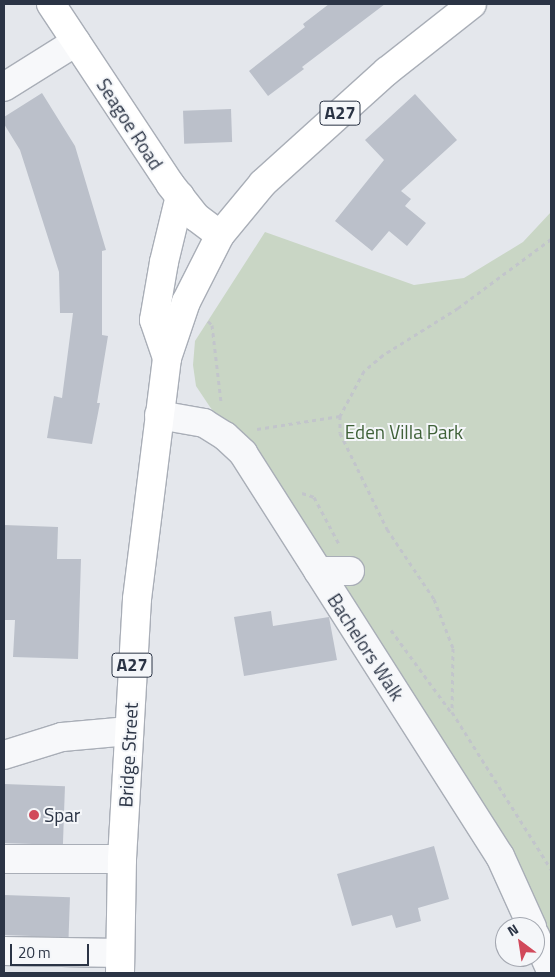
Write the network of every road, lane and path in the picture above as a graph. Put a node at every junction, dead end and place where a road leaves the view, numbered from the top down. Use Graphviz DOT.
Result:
graph roads {
  1 [pos="51,4"];
  2 [pos="472,4"];
  3 [pos="76,42"];
  4 [pos="4,87"];
  5 [pos="180,196"];
  6 [pos="220,235"];
  7 [pos="551,238"];
  8 [pos="186,302"];
  9 [pos="167,358"];
  10 [pos="159,415"];
  11 [pos="340,416"];
  12 [pos="252,430"];
  13 [pos="225,436"];
  14 [pos="318,571"];
  15 [pos="350,571"];
  16 [pos="389,628"];
  17 [pos="452,712"];
  18 [pos="130,731"];
  19 [pos="4,755"];
  20 [pos="4,859"];
  21 [pos="122,859"];
  22 [pos="551,869"];
  23 [pos="527,917"];
  24 [pos="4,951"];
  25 [pos="545,958"];
  26 [pos="120,963"];
  27 [pos="551,972"];
  1 -- 3 [label="main road, Seagoe Road"];
  2 -- 6 [label="main road, A27"];
  3 -- 4 [label="street"];
  3 -- 5 [label="main road, Seagoe Road"];
  5 -- 6 [label="main road, Seagoe Road"];
  5 -- 9 [label="main road"];
  6 -- 8 [label="main road, A27"];
  7 -- 11 [label="path"];
  8 -- 9 [label="main road, A27"];
  8 -- 13 [label="path"];
  9 -- 10 [label="main road, Bridge Street / A27"];
  10 -- 13 [label="street, Bachelors Walk"];
  10 -- 18 [label="main road, Bridge Street / A27"];
  11 -- 12 [label="path"];
  11 -- 17 [label="path"];
  13 -- 14 [label="street, Bachelors Walk"];
  14 -- 15 [label="street"];
  14 -- 23 [label="street, Bachelors Walk"];
  16 -- 17 [label="path"];
  17 -- 22 [label="path"];
  18 -- 19 [label="street"];
  18 -- 21 [label="main road, Bridge Street / A27"];
  20 -- 21 [label="street"];
  21 -- 26 [label="main road, Bridge Street / A27"];
  24 -- 26 [label="street"];
  25 -- 27 [label="street"];
}
